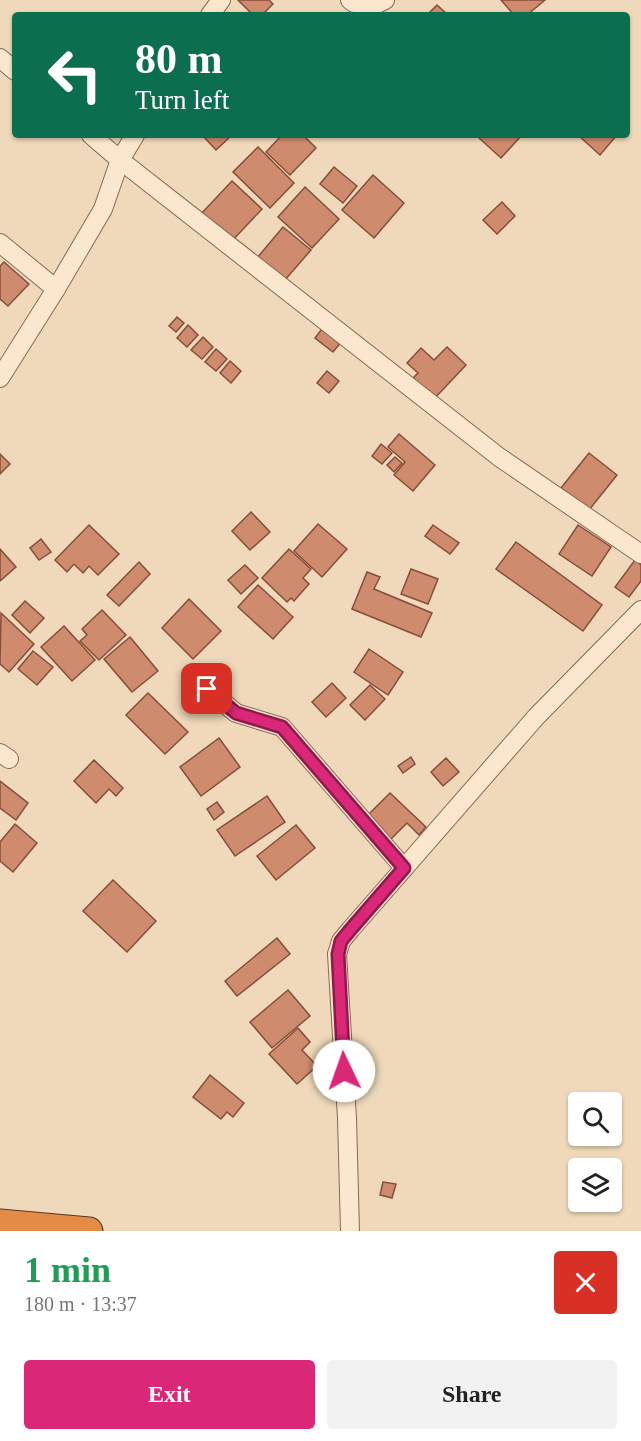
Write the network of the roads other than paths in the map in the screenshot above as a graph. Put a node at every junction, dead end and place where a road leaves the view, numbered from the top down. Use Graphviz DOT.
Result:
graph roads {
  1 [pos="350,0"];
  2 [pos="385,0"];
  3 [pos="0,58"];
  4 [pos="12,68"];
  5 [pos="94,138"];
  6 [pos="133,138"];
  7 [pos="120,160"];
  8 [pos="0,243"];
  9 [pos="56,289"];
  10 [pos="0,378"];
  11 [pos="641,554"];
  12 [pos="641,610"];
  13 [pos="207,689"];
  14 [pos="404,868"];
  15 [pos="0,1223"];
  16 [pos="89,1231"];
  17 [pos="350,1231"];
  1 -- 2 [label="street"];
  3 -- 4 [label="street"];
  5 -- 7 [label="street"];
  6 -- 7 [label="street"];
  7 -- 9 [label="street"];
  7 -- 11 [label="street"];
  8 -- 9 [label="street"];
  9 -- 10 [label="street"];
  12 -- 14 [label="street"];
  13 -- 14 [label="street"];
  14 -- 17 [label="street"];
  15 -- 16 [label="highway"];
}
